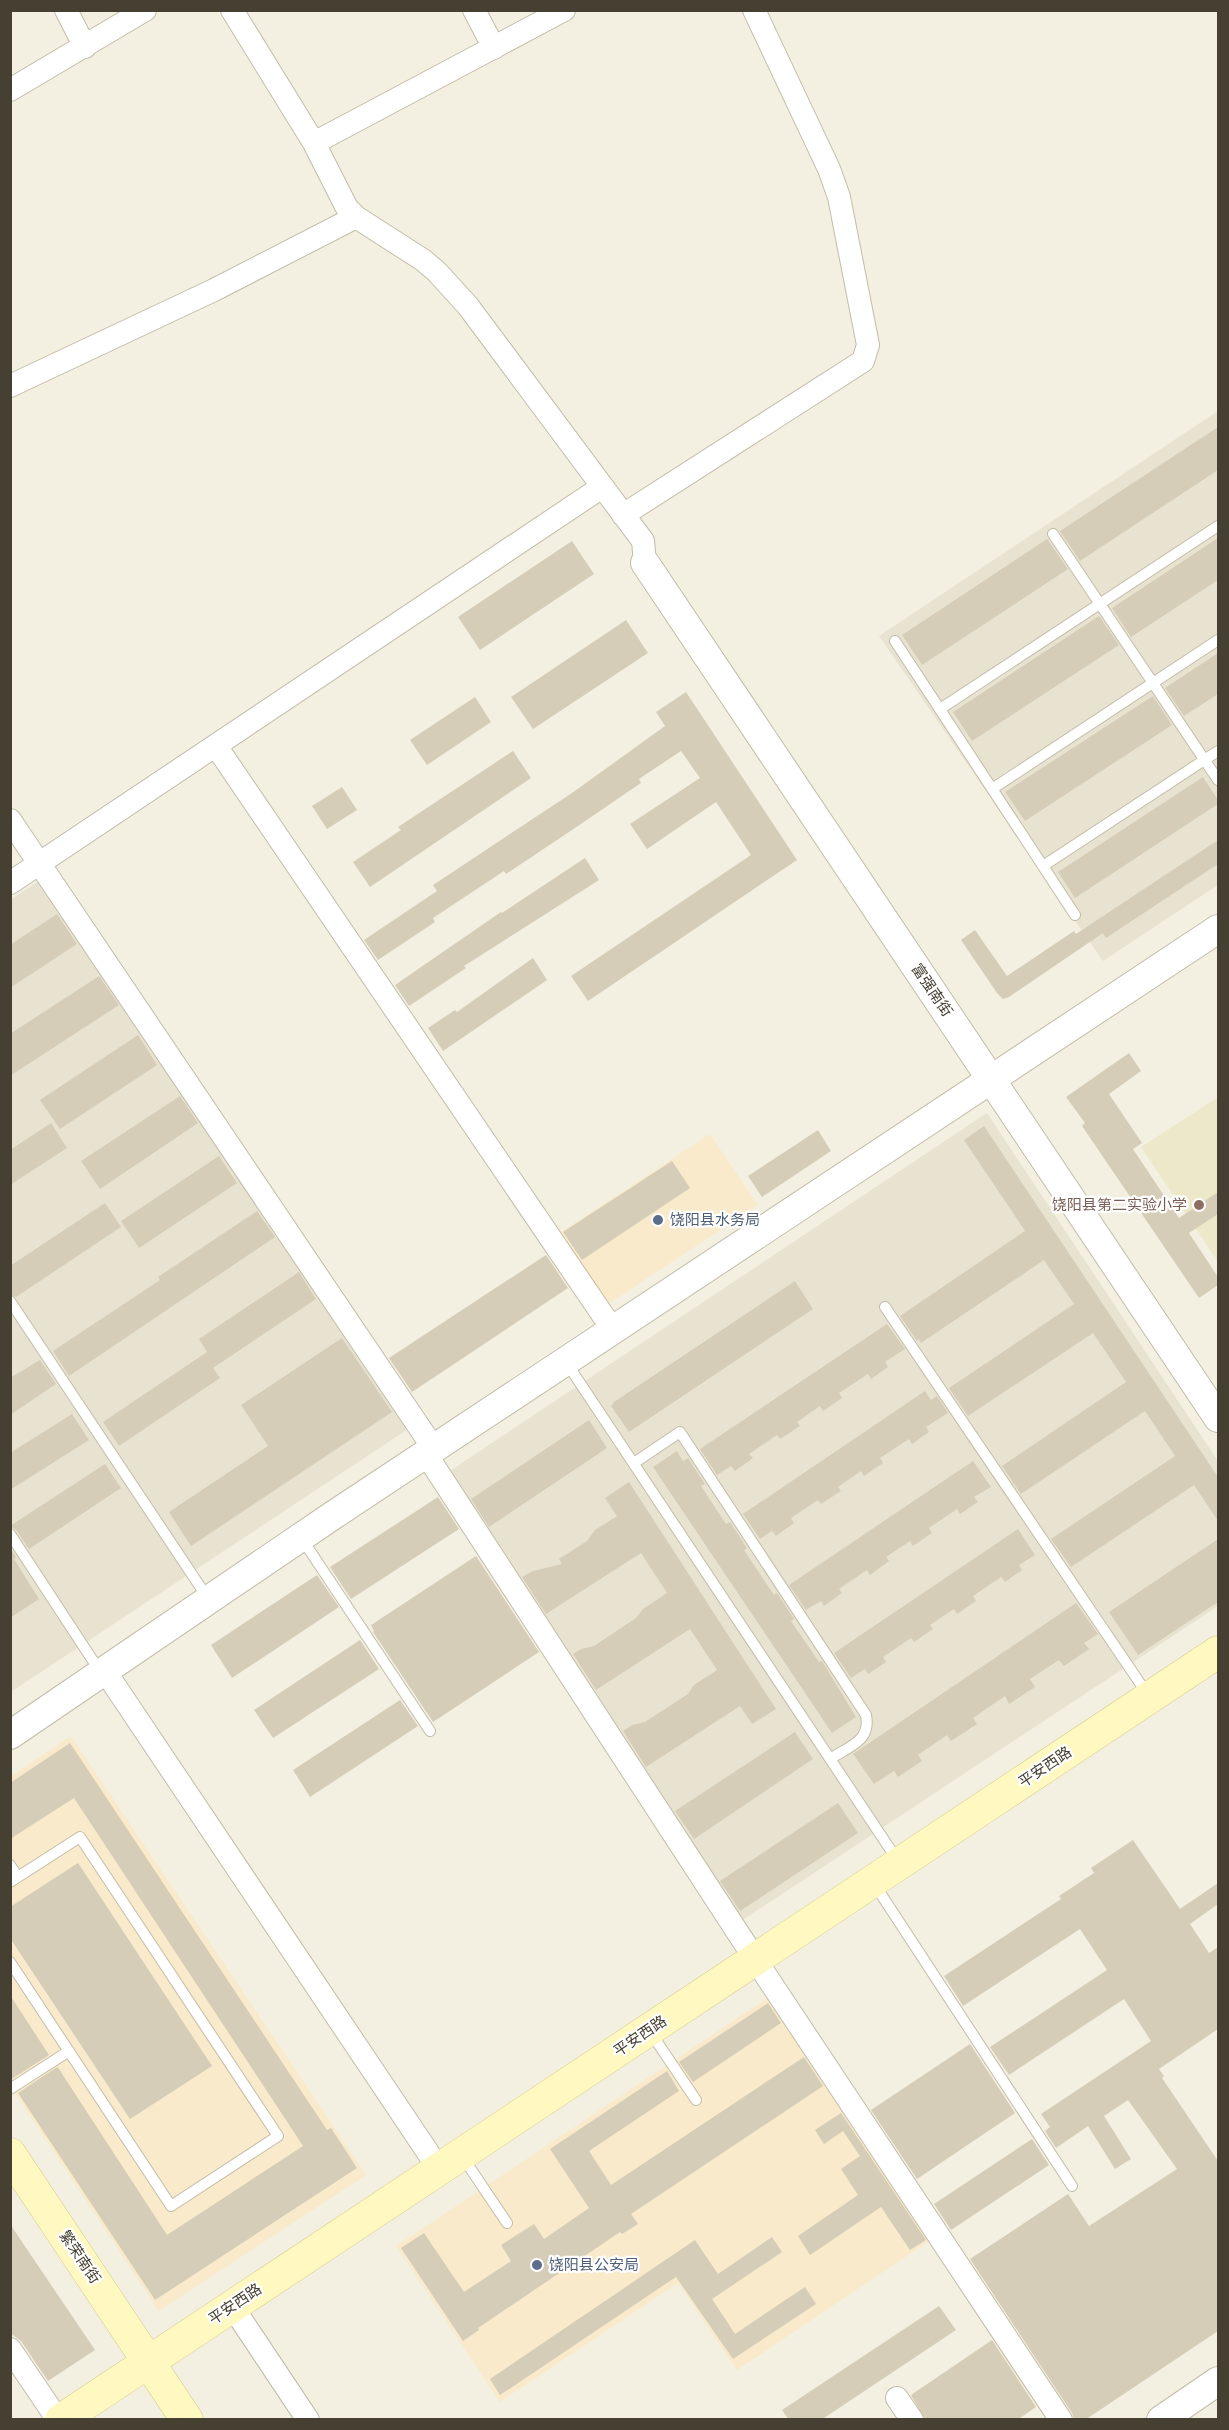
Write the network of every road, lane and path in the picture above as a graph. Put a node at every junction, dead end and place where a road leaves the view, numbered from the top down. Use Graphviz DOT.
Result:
graph roads {
  1 [pos="66,10"];
  2 [pos="145,10"];
  3 [pos="232,10"];
  4 [pos="474,10"];
  5 [pos="564,10"];
  6 [pos="754,10"];
  7 [pos="85,47"];
  8 [pos="494,48"];
  9 [pos="10,90"];
  10 [pos="314,143"];
  11 [pos="356,217"];
  12 [pos="10,386"];
  13 [pos="602,487"];
  14 [pos="623,515"];
  15 [pos="1218,526"];
  16 [pos="1053,534"];
  17 [pos="645,563"];
  18 [pos="1100,604"];
  19 [pos="1218,640"];
  20 [pos="895,641"];
  21 [pos="1153,683"];
  22 [pos="940,709"];
  23 [pos="216,746"];
  24 [pos="1218,751"];
  25 [pos="1205,760"];
  26 [pos="1218,780"];
  27 [pos="992,789"];
  28 [pos="10,820"];
  29 [pos="40,864"];
  30 [pos="1043,866"];
  31 [pos="10,884"];
  32 [pos="1075,915"];
  33 [pos="1218,929"];
  34 [pos="992,1079"];
  35 [pos="10,1301"];
  36 [pos="885,1307"];
  37 [pos="613,1330"];
  38 [pos="566,1362"];
  39 [pos="1218,1418"];
  40 [pos="430,1451"];
  41 [pos="634,1463"];
  42 [pos="10,1534"];
  43 [pos="301,1538"];
  44 [pos="209,1600"];
  45 [pos="1218,1652"];
  46 [pos="103,1672"];
  47 [pos="1150,1698"];
  48 [pos="430,1731"];
  49 [pos="10,1735"];
  50 [pos="830,1759"];
  51 [pos="900,1863"];
  52 [pos="10,1865"];
  53 [pos="14,1880"];
  54 [pos="873,1882"];
  55 [pos="755,1959"];
  56 [pos="10,1962"];
  57 [pos="649,2030"];
  58 [pos="69,2051"];
  59 [pos="10,2089"];
  60 [pos="696,2100"];
  61 [pos="10,2154"];
  62 [pos="450,2162"];
  63 [pos="1072,2186"];
  64 [pos="507,2223"];
  65 [pos="232,2306"];
  66 [pos="10,2349"];
  67 [pos="149,2361"];
  68 [pos="1218,2381"];
  69 [pos="897,2398"];
  70 [pos="60,2420"];
  71 [pos="187,2420"];
  72 [pos="308,2420"];
  73 [pos="912,2420"];
  74 [pos="1061,2420"];
  75 [pos="1161,2420"];
  1 -- 7 [label="street"];
  2 -- 7 [label="street"];
  3 -- 10 [label="street"];
  4 -- 8 [label="street"];
  5 -- 8 [label="street"];
  6 -- 14 [label="street"];
  7 -- 9 [label="street"];
  8 -- 10 [label="street"];
  10 -- 11 [label="street"];
  11 -- 12 [label="street"];
  11 -- 13 [label="street"];
  13 -- 14 [label="street"];
  13 -- 23 [label="street"];
  14 -- 17 [label="street"];
  15 -- 18 [label="lane"];
  16 -- 18 [label="lane"];
  17 -- 34 [label="street, 富强南街"];
  18 -- 21 [label="lane"];
  18 -- 22 [label="lane"];
  19 -- 21 [label="lane"];
  20 -- 22 [label="lane"];
  21 -- 25 [label="lane"];
  21 -- 27 [label="lane"];
  22 -- 27 [label="lane"];
  23 -- 29 [label="street"];
  23 -- 37 [label="street"];
  24 -- 25 [label="lane"];
  25 -- 26 [label="lane"];
  25 -- 30 [label="lane"];
  27 -- 30 [label="lane"];
  28 -- 29 [label="street"];
  29 -- 31 [label="street"];
  29 -- 40 [label="street"];
  30 -- 32 [label="lane"];
  33 -- 34 [label="street"];
  34 -- 37 [label="street"];
  34 -- 39 [label="street, 富强南街"];
  35 -- 44 [label="lane"];
  36 -- 47 [label="lane"];
  37 -- 38 [label="street"];
  38 -- 40 [label="street"];
  38 -- 41 [label="lane"];
  40 -- 43 [label="street"];
  40 -- 55 [label="street"];
  41 -- 50 [label="lane"];
  41 -- 50 [label="lane"];
  42 -- 46 [label="lane"];
  43 -- 44 [label="street"];
  43 -- 48 [label="lane"];
  44 -- 46 [label="street"];
  45 -- 47 [label="main road, 平安西路"];
  46 -- 49 [label="street"];
  46 -- 62 [label="street"];
  47 -- 51 [label="main road, 平安西路"];
  50 -- 51 [label="lane"];
  51 -- 54 [label="main road, 平安西路"];
  52 -- 53 [label="lane"];
  53 -- 58 [label="lane"];
  54 -- 55 [label="main road, 平安西路"];
  54 -- 63 [label="lane"];
  55 -- 57 [label="main road, 平安西路"];
  55 -- 74 [label="street"];
  56 -- 58 [label="lane"];
  57 -- 60 [label="lane"];
  57 -- 62 [label="main road, 平安西路"];
  58 -- 59 [label="lane"];
  61 -- 67 [label="main road, 繁荣南街"];
  62 -- 64 [label="lane"];
  62 -- 65 [label="main road, 平安西路"];
  65 -- 67 [label="main road, 平安西路"];
  65 -- 72 [label="street"];
  66 -- 70 [label="street"];
  67 -- 70 [label="main road, 平安西路"];
  67 -- 71 [label="main road, 繁荣南街"];
  68 -- 75 [label="street"];
  69 -- 73 [label="street"];
}
